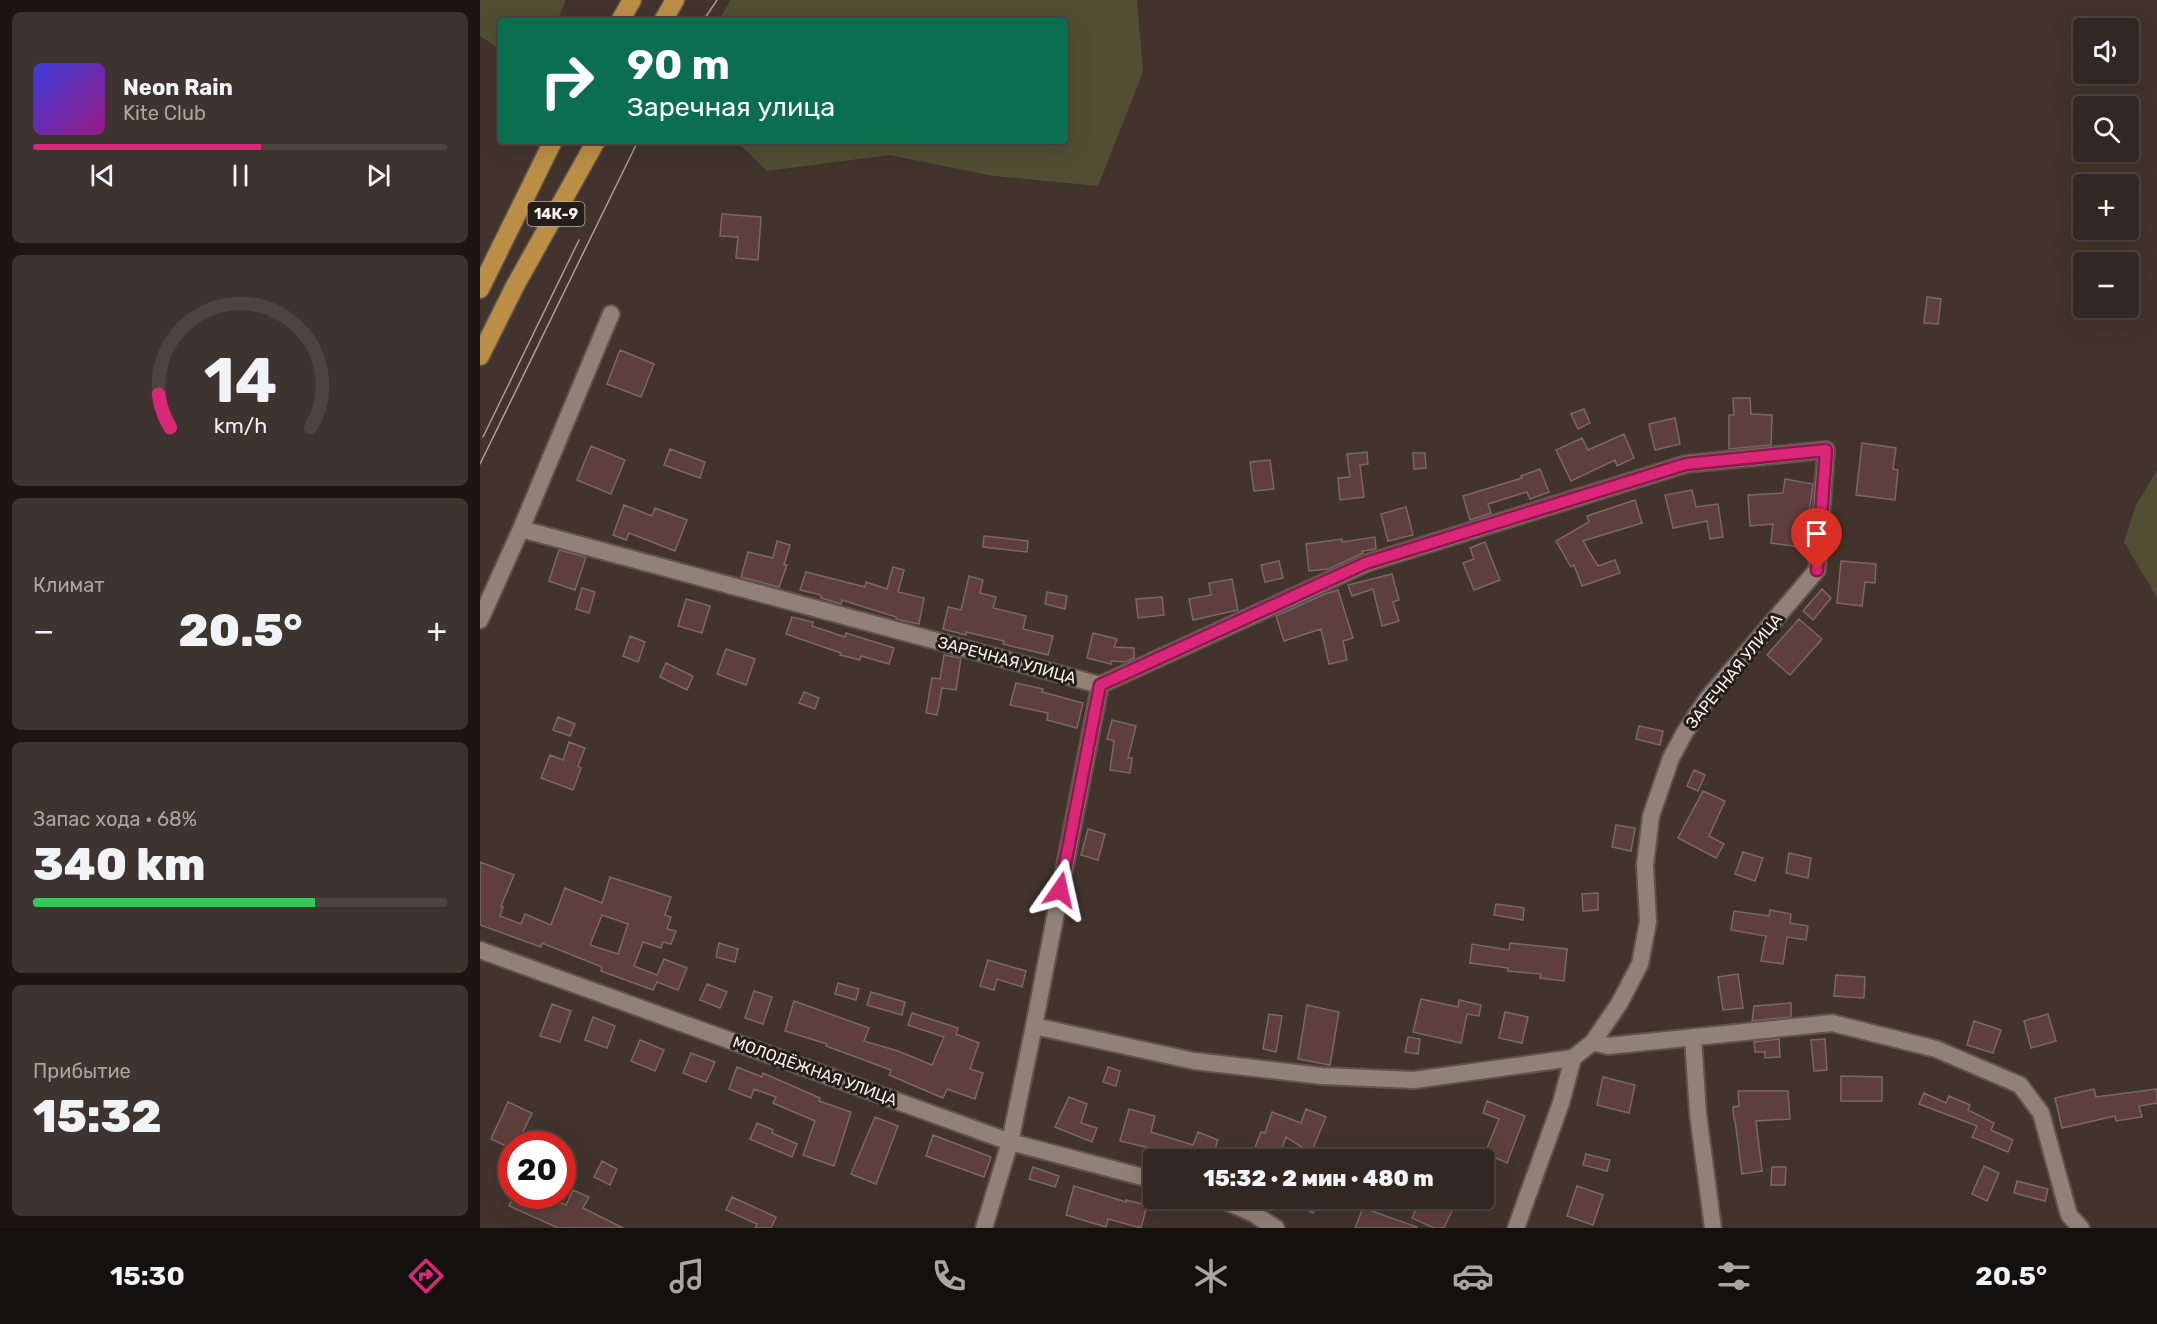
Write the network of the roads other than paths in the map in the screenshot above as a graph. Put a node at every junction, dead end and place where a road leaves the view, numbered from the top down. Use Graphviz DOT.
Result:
graph roads {
  1 [pos="632,0"];
  2 [pos="675,0"];
  3 [pos="622,18"];
  4 [pos="665,18"];
  5 [pos="552,144"];
  6 [pos="594,144"];
  7 [pos="483,282"];
  8 [pos="611,314"];
  9 [pos="480,356"];
  10 [pos="521,529"];
  11 [pos="480,620"];
  12 [pos="1100,685"];
  13 [pos="480,950"];
  14 [pos="1034,1026"];
  15 [pos="1693,1037"];
  16 [pos="1593,1042"];
  17 [pos="1573,1058"];
  18 [pos="1010,1142"];
  19 [pos="1143,1177"];
  20 [pos="1243,1209"];
  21 [pos="984,1228"];
  22 [pos="1276,1228"];
  23 [pos="1516,1228"];
  24 [pos="1713,1228"];
  25 [pos="2081,1228"];
  1 -- 3 [label="main road"];
  2 -- 4 [label="main road"];
  5 -- 7 [label="main road, 14К-9"];
  6 -- 9 [label="main road, 14К-9"];
  8 -- 10 [label="street"];
  10 -- 11 [label="street"];
  10 -- 12 [label="street, ЗАРЕЧНАЯ УЛИЦА"];
  12 -- 14 [label="street"];
  12 -- 16 [label="street, ЗАРЕЧНАЯ УЛИЦА"];
  13 -- 18 [label="street, МОЛОДЁЖНАЯ УЛИЦА"];
  14 -- 17 [label="street"];
  14 -- 18 [label="street"];
  15 -- 16 [label="street"];
  15 -- 24 [label="street"];
  15 -- 25 [label="street"];
  16 -- 17 [label="street"];
  17 -- 23 [label="street"];
  18 -- 19 [label="street, МОЛОДЁЖНАЯ УЛИЦА"];
  18 -- 21 [label="street"];
  20 -- 22 [label="street"];
}
